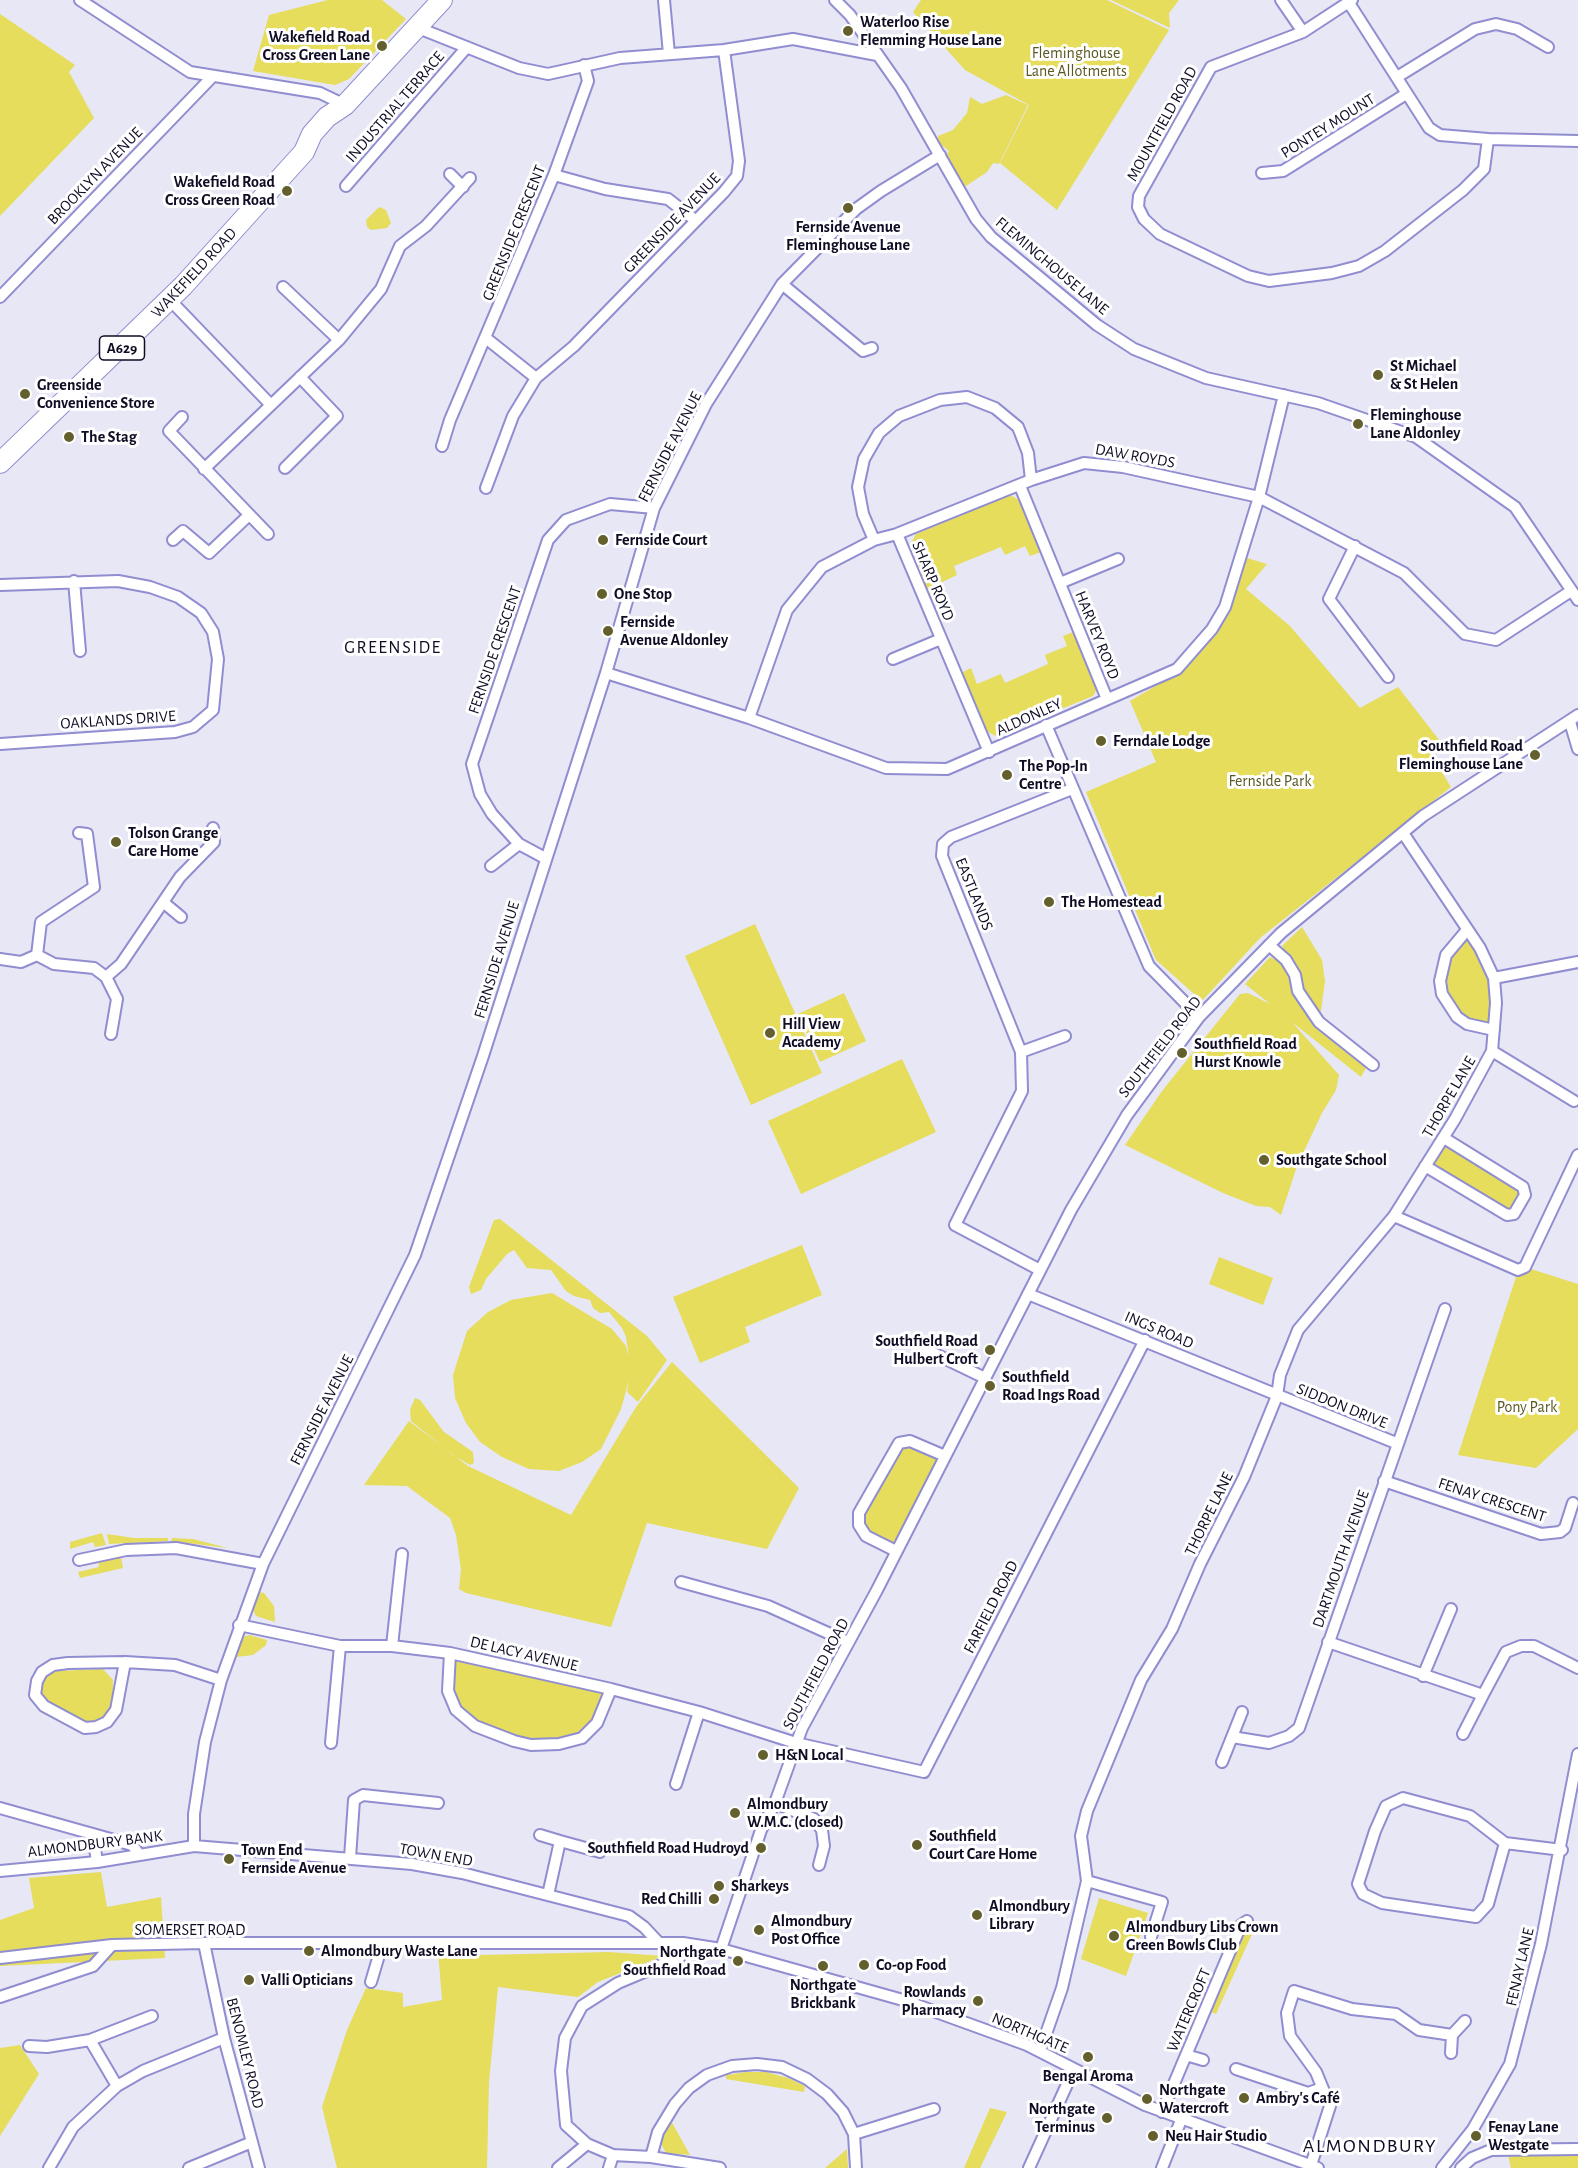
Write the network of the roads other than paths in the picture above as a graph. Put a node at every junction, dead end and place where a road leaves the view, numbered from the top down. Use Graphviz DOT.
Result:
graph roads {
  1 [pos="80,0"];
  2 [pos="442,0"];
  3 [pos="664,0"];
  4 [pos="837,0"];
  5 [pos="1281,0"];
  6 [pos="1351,1"];
  7 [pos="416,27"];
  8 [pos="1303,32"];
  9 [pos="467,46"];
  10 [pos="1548,47"];
  11 [pos="724,50"];
  12 [pos="669,54"];
  13 [pos="877,55"];
  14 [pos="584,65"];
  15 [pos="212,77"];
  16 [pos="1397,77"];
  17 [pos="1406,94"];
  18 [pos="345,105"];
  19 [pos="1488,139"];
  20 [pos="1578,141"];
  21 [pos="940,155"];
  22 [pos="1262,173"];
  23 [pos="450,174"];
  24 [pos="554,175"];
  25 [pos="346,186"];
  26 [pos="695,220"];
  27 [pos="782,284"];
  28 [pos="283,287"];
  29 [pos="0,297"];
  30 [pos="170,300"];
  31 [pos="487,339"];
  32 [pos="339,340"];
  33 [pos="872,348"];
  34 [pos="300,377"];
  35 [pos="536,378"];
  36 [pos="1284,395"];
  37 [pos="270,404"];
  38 [pos="182,417"];
  39 [pos="26,436"];
  40 [pos="442,446"];
  41 [pos="0,450"];
  42 [pos="0,463"];
  43 [pos="285,468"];
  44 [pos="204,469"];
  45 [pos="1031,480"];
  46 [pos="1020,486"];
  47 [pos="486,488"];
  48 [pos="1259,497"];
  49 [pos="654,508"];
  50 [pos="249,515"];
  51 [pos="268,534"];
  52 [pos="897,534"];
  53 [pos="173,540"];
  54 [pos="874,540"];
  55 [pos="1355,546"];
  56 [pos="1118,559"];
  57 [pos="74,581"];
  58 [pos="1060,583"];
  59 [pos="0,585"];
  60 [pos="1575,595"];
  61 [pos="941,639"];
  62 [pos="80,651"];
  63 [pos="893,659"];
  64 [pos="606,674"];
  65 [pos="1388,677"];
  66 [pos="1107,699"];
  67 [pos="749,718"];
  68 [pos="1574,718"];
  69 [pos="1046,725"];
  70 [pos="0,744"];
  71 [pos="1578,749"];
  72 [pos="988,752"];
  73 [pos="1072,789"];
  74 [pos="213,828"];
  75 [pos="79,833"];
  76 [pos="1403,833"];
  77 [pos="519,843"];
  78 [pos="545,858"];
  79 [pos="491,867"];
  80 [pos="163,902"];
  81 [pos="181,917"];
  82 [pos="1467,930"];
  83 [pos="1269,945"];
  84 [pos="37,955"];
  85 [pos="0,959"];
  86 [pos="1578,962"];
  87 [pos="106,978"];
  88 [pos="1494,978"];
  89 [pos="1199,1017"];
  90 [pos="1494,1030"];
  91 [pos="111,1034"];
  92 [pos="1065,1036"];
  93 [pos="1492,1051"];
  94 [pos="1021,1052"];
  95 [pos="1373,1065"];
  96 [pos="1574,1101"];
  97 [pos="1444,1138"];
  98 [pos="1578,1155"];
  99 [pos="1425,1166"];
  100 [pos="1394,1216"];
  101 [pos="1040,1270"];
  102 [pos="1028,1294"];
  103 [pos="1445,1309"];
  104 [pos="1144,1340"];
  105 [pos="925,1349"];
  106 [pos="985,1378"];
  107 [pos="1277,1396"];
  108 [pos="1396,1443"];
  109 [pos="945,1456"];
  110 [pos="1384,1481"];
  111 [pos="1573,1503"];
  112 [pos="896,1551"];
  113 [pos="402,1554"];
  114 [pos="79,1560"];
  115 [pos="263,1564"];
  116 [pos="681,1582"];
  117 [pos="1451,1609"];
  118 [pos="239,1625"];
  119 [pos="848,1642"];
  120 [pos="1328,1642"];
  121 [pos="340,1646"];
  122 [pos="392,1646"];
  123 [pos="450,1653"];
  124 [pos="125,1662"];
  125 [pos="1578,1668"];
  126 [pos="1423,1676"];
  127 [pos="220,1680"];
  128 [pos="611,1689"];
  129 [pos="1483,1695"];
  130 [pos="699,1712"];
  131 [pos="1242,1712"];
  132 [pos="1463,1734"];
  133 [pos="1232,1737"];
  134 [pos="331,1743"];
  135 [pos="796,1743"];
  136 [pos="1578,1754"];
  137 [pos="1222,1762"];
  138 [pos="675,1784"];
  139 [pos="438,1803"];
  140 [pos="775,1803"];
  141 [pos="0,1808"];
  142 [pos="93,1835"];
  143 [pos="540,1835"];
  144 [pos="561,1841"];
  145 [pos="1505,1843"];
  146 [pos="194,1846"];
  147 [pos="1562,1850"];
  148 [pos="600,1852"];
  149 [pos="140,1855"];
  150 [pos="350,1858"];
  151 [pos="97,1862"];
  152 [pos="819,1865"];
  153 [pos="0,1871"];
  154 [pos="1087,1881"];
  155 [pos="548,1894"];
  156 [pos="1247,1922"];
  157 [pos="1151,1936"];
  158 [pos="204,1943"];
  159 [pos="659,1943"];
  160 [pos="683,1943"];
  161 [pos="112,1945"];
  162 [pos="381,1945"];
  163 [pos="721,1949"];
  164 [pos="0,1958"];
  165 [pos="371,1982"];
  166 [pos="0,1997"];
  167 [pos="152,2016"];
  168 [pos="1465,2021"];
  169 [pos="1452,2034"];
  170 [pos="224,2038"];
  171 [pos="90,2040"];
  172 [pos="29,2046"];
  173 [pos="1040,2051"];
  174 [pos="1451,2053"];
  175 [pos="1186,2055"];
  176 [pos="1203,2060"];
  177 [pos="1074,2069"];
  178 [pos="1236,2069"];
  179 [pos="117,2086"];
  180 [pos="1322,2088"];
  181 [pos="934,2109"];
  182 [pos="1162,2112"];
  183 [pos="1181,2120"];
  184 [pos="854,2134"];
  185 [pos="252,2142"];
  186 [pos="587,2144"];
  187 [pos="1578,2149"];
  188 [pos="613,2155"];
  189 [pos="651,2157"];
  190 [pos="1315,2166"];
  191 [pos="49,2168"];
  192 [pos="189,2168"];
  193 [pos="260,2168"];
  194 [pos="558,2168"];
  195 [pos="609,2168"];
  196 [pos="720,2168"];
  197 [pos="856,2168"];
  198 [pos="1029,2168"];
  199 [pos="1162,2168"];
  200 [pos="1442,2168"];
  201 [pos="1461,2168"];
  1 -- 15 [label="street"];
  2 -- 7 [label="highway, WAKEFIELD ROAD / A629"];
  3 -- 12 [label="street"];
  4 -- 13 [label="street, FLEMINGHOUSE LANE"];
  5 -- 8 [label="street"];
  6 -- 8 [label="street, MOUNTFIELD ROAD"];
  6 -- 16 [label="street"];
  7 -- 9 [label="street"];
  7 -- 18 [label="highway, WAKEFIELD ROAD / A629"];
  8 -- 19 [label="street, MOUNTFIELD ROAD"];
  9 -- 14 [label="street"];
  9 -- 25 [label="street, INDUSTRIAL TERRACE"];
  10 -- 16 [label="street"];
  11 -- 12 [label="street"];
  11 -- 13 [label="street"];
  11 -- 26 [label="street, GREENSIDE AVENUE"];
  12 -- 14 [label="street"];
  13 -- 21 [label="street, FLEMINGHOUSE LANE"];
  14 -- 24 [label="street, GREENSIDE CRESCENT"];
  15 -- 18 [label="street"];
  15 -- 29 [label="street, BROOKLYN AVENUE"];
  16 -- 17 [label="street"];
  17 -- 19 [label="street"];
  17 -- 22 [label="street, PONTEY MOUNT"];
  18 -- 30 [label="highway, WAKEFIELD ROAD / A629"];
  19 -- 20 [label="street"];
  21 -- 27 [label="street, FERNSIDE AVENUE"];
  21 -- 36 [label="street, FLEMINGHOUSE LANE"];
  23 -- 32 [label="street"];
  24 -- 26 [label="street"];
  24 -- 31 [label="street, GREENSIDE CRESCENT"];
  26 -- 35 [label="street, GREENSIDE AVENUE"];
  27 -- 33 [label="street"];
  27 -- 49 [label="street, FERNSIDE AVENUE"];
  28 -- 32 [label="street"];
  30 -- 37 [label="street"];
  30 -- 39 [label="highway, WAKEFIELD ROAD / A629"];
  31 -- 35 [label="street"];
  31 -- 40 [label="street, GREENSIDE CRESCENT"];
  32 -- 34 [label="street"];
  34 -- 37 [label="street"];
  34 -- 43 [label="street"];
  35 -- 47 [label="street, GREENSIDE AVENUE"];
  36 -- 48 [label="street, ALDONLEY"];
  36 -- 60 [label="street, FLEMINGHOUSE LANE"];
  37 -- 44 [label="street"];
  38 -- 44 [label="street"];
  39 -- 41 [label="highway, WAKEFIELD ROAD / A629"];
  39 -- 42 [label="highway, WAKEFIELD ROAD / A629"];
  44 -- 50 [label="street"];
  45 -- 46 [label="street, DAW ROYDS"];
  45 -- 48 [label="street, DAW ROYDS"];
  45 -- 54 [label="street"];
  46 -- 52 [label="street, DAW ROYDS"];
  46 -- 58 [label="street, HARVEY ROYD"];
  48 -- 55 [label="street, DAW ROYDS"];
  48 -- 66 [label="street, ALDONLEY"];
  49 -- 64 [label="street, FERNSIDE AVENUE"];
  49 -- 77 [label="street, FERNSIDE CRESCENT"];
  50 -- 51 [label="street"];
  50 -- 53 [label="street"];
  52 -- 54 [label="street, DAW ROYDS"];
  52 -- 61 [label="street, SHARP ROYD"];
  54 -- 67 [label="street, DAW ROYDS"];
  55 -- 60 [label="street, DAW ROYDS"];
  55 -- 65 [label="street"];
  56 -- 58 [label="street, HARVEY ROYD"];
  57 -- 59 [label="street, OAKLANDS DRIVE"];
  57 -- 62 [label="street"];
  57 -- 70 [label="street, OAKLANDS DRIVE"];
  58 -- 66 [label="street, HARVEY ROYD"];
  61 -- 63 [label="street, SHARP ROYD"];
  61 -- 72 [label="street, SHARP ROYD"];
  64 -- 67 [label="street, ALDONLEY"];
  64 -- 78 [label="street, FERNSIDE AVENUE"];
  66 -- 69 [label="street, ALDONLEY"];
  67 -- 72 [label="street, ALDONLEY"];
  68 -- 71 [label="street"];
  68 -- 76 [label="street, SOUTHFIELD ROAD"];
  69 -- 72 [label="street, ALDONLEY"];
  69 -- 73 [label="street"];
  73 -- 89 [label="street"];
  73 -- 94 [label="street, EASTLANDS"];
  74 -- 80 [label="street"];
  75 -- 84 [label="street"];
  76 -- 82 [label="street, THORPE LANE"];
  76 -- 83 [label="street, SOUTHFIELD ROAD"];
  77 -- 78 [label="street, FERNSIDE CRESCENT"];
  77 -- 79 [label="street"];
  78 -- 115 [label="street, FERNSIDE AVENUE"];
  80 -- 81 [label="street"];
  80 -- 87 [label="street"];
  82 -- 88 [label="street, THORPE LANE"];
  82 -- 90 [label="street"];
  83 -- 89 [label="street, SOUTHFIELD ROAD"];
  83 -- 95 [label="street"];
  84 -- 85 [label="street"];
  84 -- 87 [label="street"];
  86 -- 88 [label="street"];
  87 -- 91 [label="street"];
  88 -- 90 [label="street, THORPE LANE"];
  89 -- 101 [label="street, SOUTHFIELD ROAD"];
  90 -- 93 [label="street, THORPE LANE"];
  92 -- 94 [label="street"];
  93 -- 96 [label="street"];
  93 -- 97 [label="street, THORPE LANE"];
  94 -- 101 [label="street, EASTLANDS"];
  97 -- 99 [label="street, THORPE LANE"];
  97 -- 99 [label="street"];
  98 -- 100 [label="street"];
  99 -- 100 [label="street, THORPE LANE"];
  100 -- 107 [label="street, THORPE LANE"];
  101 -- 102 [label="street, SOUTHFIELD ROAD"];
  102 -- 104 [label="street, INGS ROAD"];
  102 -- 106 [label="street, SOUTHFIELD ROAD"];
  103 -- 108 [label="street, DARTMOUTH AVENUE"];
  104 -- 107 [label="street, INGS ROAD"];
  104 -- 135 [label="street, FARFIELD ROAD"];
  105 -- 106 [label="street"];
  106 -- 109 [label="street, SOUTHFIELD ROAD"];
  107 -- 108 [label="street, SIDDON DRIVE"];
  107 -- 154 [label="street, THORPE LANE"];
  108 -- 110 [label="street, DARTMOUTH AVENUE"];
  109 -- 112 [label="street, SOUTHFIELD ROAD"];
  109 -- 112 [label="street"];
  110 -- 111 [label="street, FENAY CRESCENT"];
  110 -- 120 [label="street, DARTMOUTH AVENUE"];
  112 -- 119 [label="street, SOUTHFIELD ROAD"];
  113 -- 122 [label="street"];
  114 -- 115 [label="street"];
  115 -- 118 [label="street, FERNSIDE AVENUE"];
  116 -- 119 [label="street"];
  117 -- 126 [label="street"];
  118 -- 121 [label="street, DE LACY AVENUE"];
  118 -- 127 [label="street, FERNSIDE AVENUE"];
  119 -- 135 [label="street, SOUTHFIELD ROAD"];
  120 -- 126 [label="street"];
  120 -- 133 [label="street, DARTMOUTH AVENUE"];
  121 -- 122 [label="street, DE LACY AVENUE"];
  121 -- 134 [label="street"];
  122 -- 123 [label="street, DE LACY AVENUE"];
  123 -- 128 [label="street, DE LACY AVENUE"];
  123 -- 128 [label="street"];
  124 -- 124 [label="street"];
  124 -- 127 [label="street"];
  125 -- 129 [label="street"];
  126 -- 129 [label="street"];
  127 -- 146 [label="street, FERNSIDE AVENUE"];
  128 -- 130 [label="street, DE LACY AVENUE"];
  129 -- 132 [label="street"];
  130 -- 135 [label="street, DE LACY AVENUE"];
  130 -- 138 [label="street"];
  131 -- 133 [label="street"];
  133 -- 137 [label="street"];
  135 -- 140 [label="street, SOUTHFIELD ROAD"];
  136 -- 147 [label="street, FENAY LANE"];
  139 -- 150 [label="street"];
  140 -- 152 [label="street"];
  140 -- 163 [label="street, SOUTHFIELD ROAD"];
  141 -- 142 [label="street"];
  142 -- 149 [label="street"];
  142 -- 151 [label="street"];
  143 -- 144 [label="street"];
  144 -- 148 [label="street"];
  144 -- 155 [label="street"];
  145 -- 145 [label="street"];
  145 -- 147 [label="street"];
  146 -- 149 [label="street, ALMONDBURY BANK"];
  146 -- 150 [label="street, TOWN END"];
  147 -- 200 [label="street, FENAY LANE"];
  149 -- 151 [label="street, ALMONDBURY BANK"];
  150 -- 155 [label="street, TOWN END"];
  151 -- 153 [label="street, ALMONDBURY BANK"];
  154 -- 157 [label="street"];
  154 -- 173 [label="street, THORPE LANE"];
  155 -- 159 [label="street, TOWN END"];
  156 -- 175 [label="street, WATERCROFT"];
  158 -- 161 [label="street, SOMERSET ROAD"];
  158 -- 162 [label="street, SOMERSET ROAD"];
  158 -- 170 [label="street, BENOMLEY ROAD"];
  159 -- 160 [label="street"];
  159 -- 162 [label="street, SOMERSET ROAD"];
  160 -- 163 [label="street"];
  160 -- 186 [label="street"];
  161 -- 164 [label="street, SOMERSET ROAD"];
  161 -- 166 [label="street"];
  162 -- 165 [label="street"];
  163 -- 173 [label="street, NORTHGATE"];
  167 -- 171 [label="street"];
  168 -- 169 [label="street"];
  169 -- 174 [label="street"];
  169 -- 180 [label="street"];
  170 -- 179 [label="street"];
  170 -- 185 [label="street, BENOMLEY ROAD"];
  171 -- 172 [label="street"];
  171 -- 179 [label="street"];
  173 -- 177 [label="street, NORTHGATE"];
  175 -- 176 [label="street"];
  175 -- 182 [label="street, WATERCROFT"];
  177 -- 182 [label="street, NORTHGATE"];
  177 -- 198 [label="street"];
  178 -- 180 [label="street"];
  179 -- 191 [label="street"];
  180 -- 190 [label="street"];
  181 -- 184 [label="street"];
  182 -- 183 [label="street, NORTHGATE"];
  183 -- 190 [label="street, NORTHGATE"];
  183 -- 199 [label="street"];
  184 -- 189 [label="street"];
  184 -- 197 [label="street"];
  185 -- 192 [label="street"];
  185 -- 193 [label="street, BENOMLEY ROAD"];
  186 -- 188 [label="street"];
  186 -- 194 [label="street"];
  187 -- 201 [label="street"];
  188 -- 189 [label="street"];
  188 -- 195 [label="street"];
  189 -- 196 [label="street"];
}
